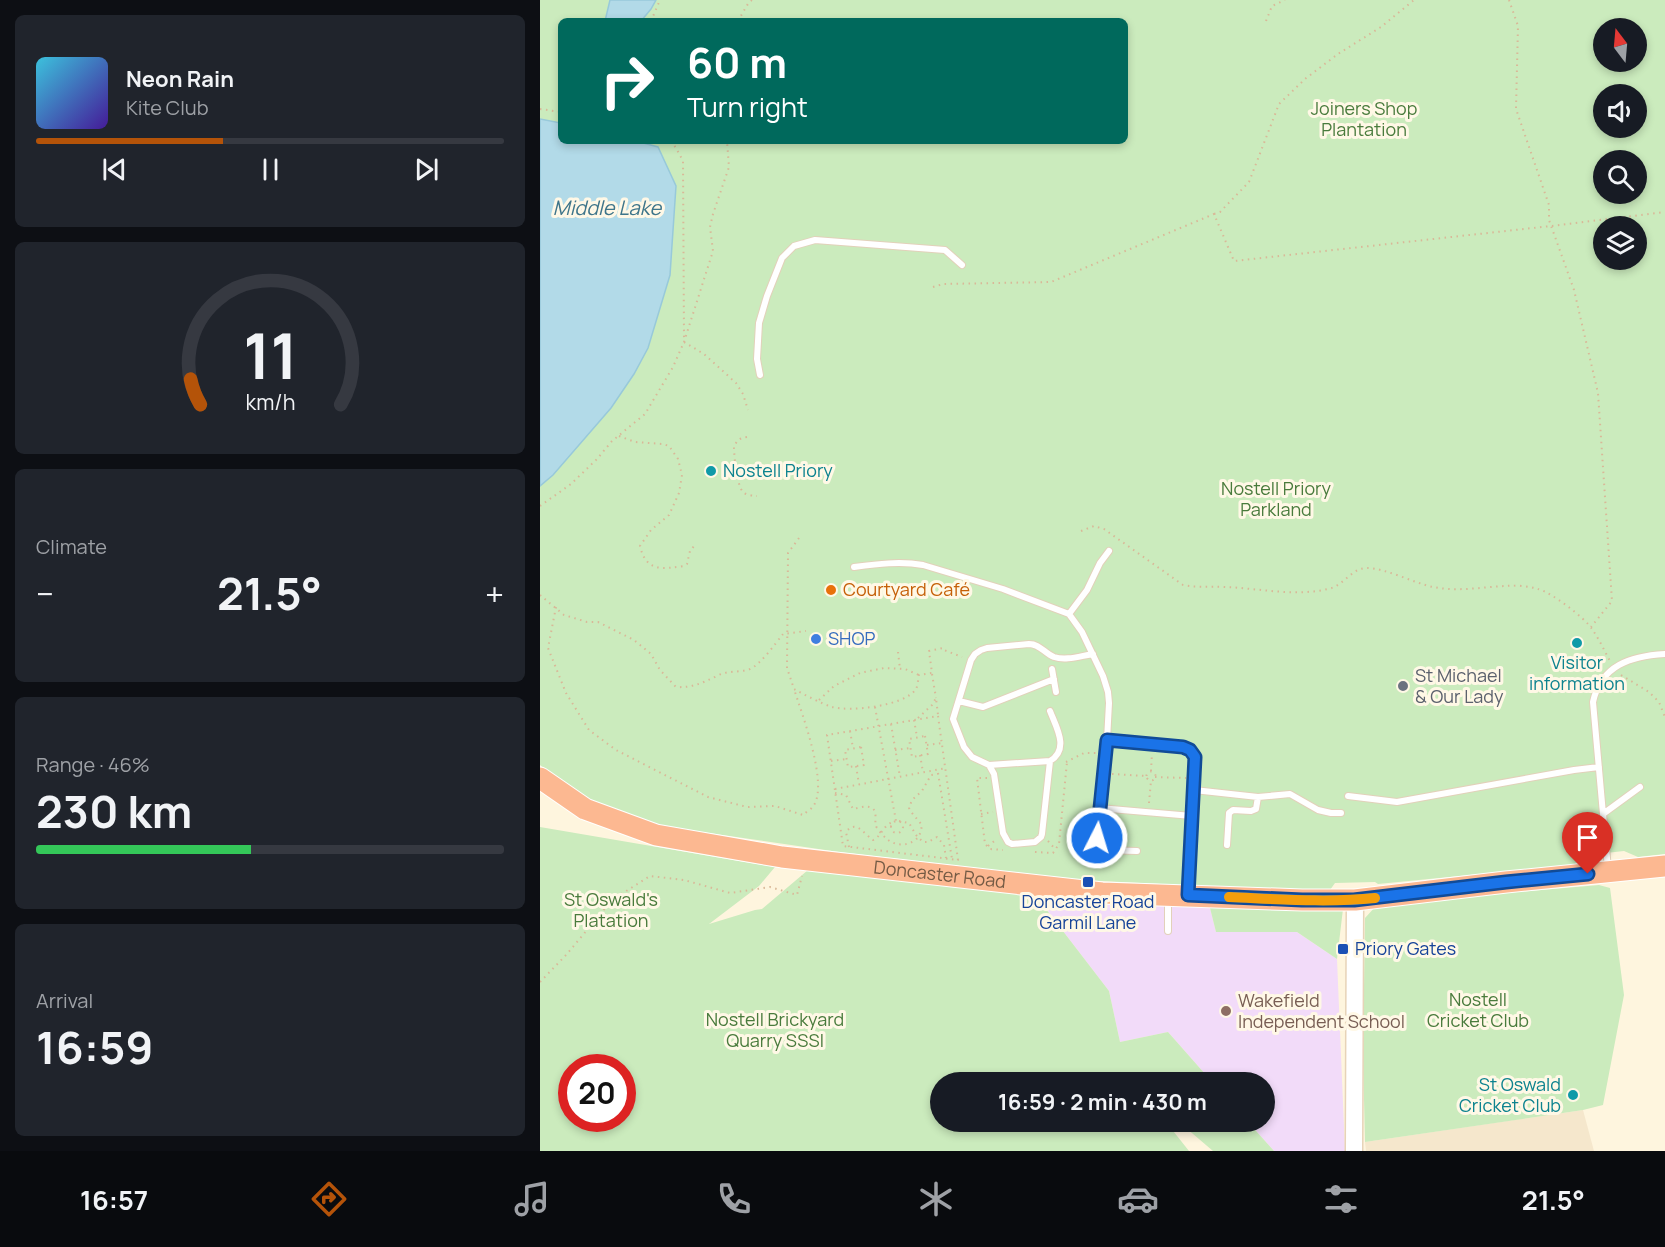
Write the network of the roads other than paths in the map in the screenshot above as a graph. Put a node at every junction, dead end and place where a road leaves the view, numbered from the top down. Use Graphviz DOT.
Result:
graph roads {
  1 [pos="962,265"];
  2 [pos="760,375"];
  3 [pos="1109,551"];
  4 [pos="854,567"];
  5 [pos="1069,614"];
  6 [pos="1093,654"];
  7 [pos="1665,654"];
  8 [pos="1052,669"];
  9 [pos="1054,679"];
  10 [pos="1056,692"];
  11 [pos="959,701"];
  12 [pos="1050,711"];
  13 [pos="1107,740"];
  14 [pos="1050,762"];
  15 [pos="990,765"];
  16 [pos="1599,767"];
  17 [pos="541,779"];
  18 [pos="1640,787"];
  19 [pos="1194,790"];
  20 [pos="1258,796"];
  21 [pos="1348,796"];
  22 [pos="1100,808"];
  23 [pos="1341,813"];
  24 [pos="1603,814"];
  25 [pos="1192,816"];
  26 [pos="1227,845"];
  27 [pos="1137,851"];
  28 [pos="1665,866"];
  29 [pos="1608,873"];
  30 [pos="1178,895"];
  31 [pos="1354,900"];
  32 [pos="1168,931"];
  33 [pos="1354,1151"];
  1 -- 2 [label="lane"];
  3 -- 5 [label="lane"];
  4 -- 5 [label="lane"];
  5 -- 6 [label="lane"];
  6 -- 11 [label="lane"];
  6 -- 13 [label="lane"];
  7 -- 16 [label="lane"];
  8 -- 9 [label="lane"];
  9 -- 10 [label="lane"];
  9 -- 11 [label="lane"];
  11 -- 15 [label="lane"];
  12 -- 14 [label="lane"];
  13 -- 19 [label="lane"];
  13 -- 22 [label="lane"];
  14 -- 15 [label="lane"];
  14 -- 15 [label="lane"];
  16 -- 21 [label="lane"];
  16 -- 24 [label="lane"];
  17 -- 30 [label="highway, Doncaster Road"];
  18 -- 24 [label="lane"];
  19 -- 20 [label="lane"];
  19 -- 25 [label="lane"];
  20 -- 23 [label="lane"];
  20 -- 26 [label="lane"];
  22 -- 25 [label="lane"];
  22 -- 27 [label="lane"];
  24 -- 29 [label="lane"];
  25 -- 30 [label="lane"];
  28 -- 29 [label="highway, Doncaster Road"];
  29 -- 31 [label="highway, Doncaster Road"];
  30 -- 31 [label="highway, Doncaster Road"];
  30 -- 32 [label="lane"];
  31 -- 33 [label="main road"];
}
